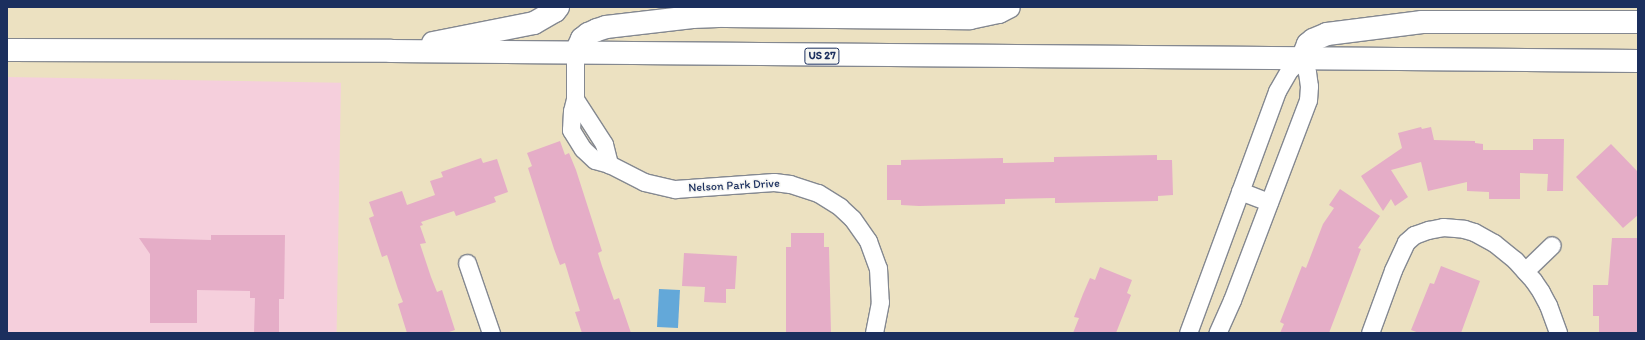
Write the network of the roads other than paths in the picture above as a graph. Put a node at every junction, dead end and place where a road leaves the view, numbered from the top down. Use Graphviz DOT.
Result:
graph roads {
  1 [pos="558,7"];
  2 [pos="1009,7"];
  3 [pos="1638,22"];
  4 [pos="7,50"];
  5 [pos="391,51"];
  6 [pos="575,54"];
  7 [pos="1302,59"];
  8 [pos="1638,61"];
  9 [pos="1240,190"];
  10 [pos="1269,202"];
  11 [pos="1552,245"];
  12 [pos="467,263"];
  13 [pos="1525,271"];
  14 [pos="491,333"];
  15 [pos="874,333"];
  16 [pos="1188,333"];
  17 [pos="1218,333"];
  18 [pos="1370,333"];
  19 [pos="1558,333"];
  1 -- 5 [label="highway"];
  2 -- 6 [label="highway"];
  3 -- 7 [label="highway"];
  4 -- 5 [label="highway, US 27"];
  5 -- 6 [label="highway, US 27"];
  6 -- 7 [label="highway, US 27"];
  6 -- 15 [label="street, Nelson Park Drive"];
  7 -- 8 [label="highway, US 27"];
  7 -- 9 [label="street"];
  7 -- 10 [label="street"];
  9 -- 10 [label="street"];
  9 -- 16 [label="street"];
  10 -- 17 [label="street"];
  11 -- 13 [label="street"];
  12 -- 14 [label="street"];
  13 -- 18 [label="street"];
  13 -- 19 [label="street"];
}
